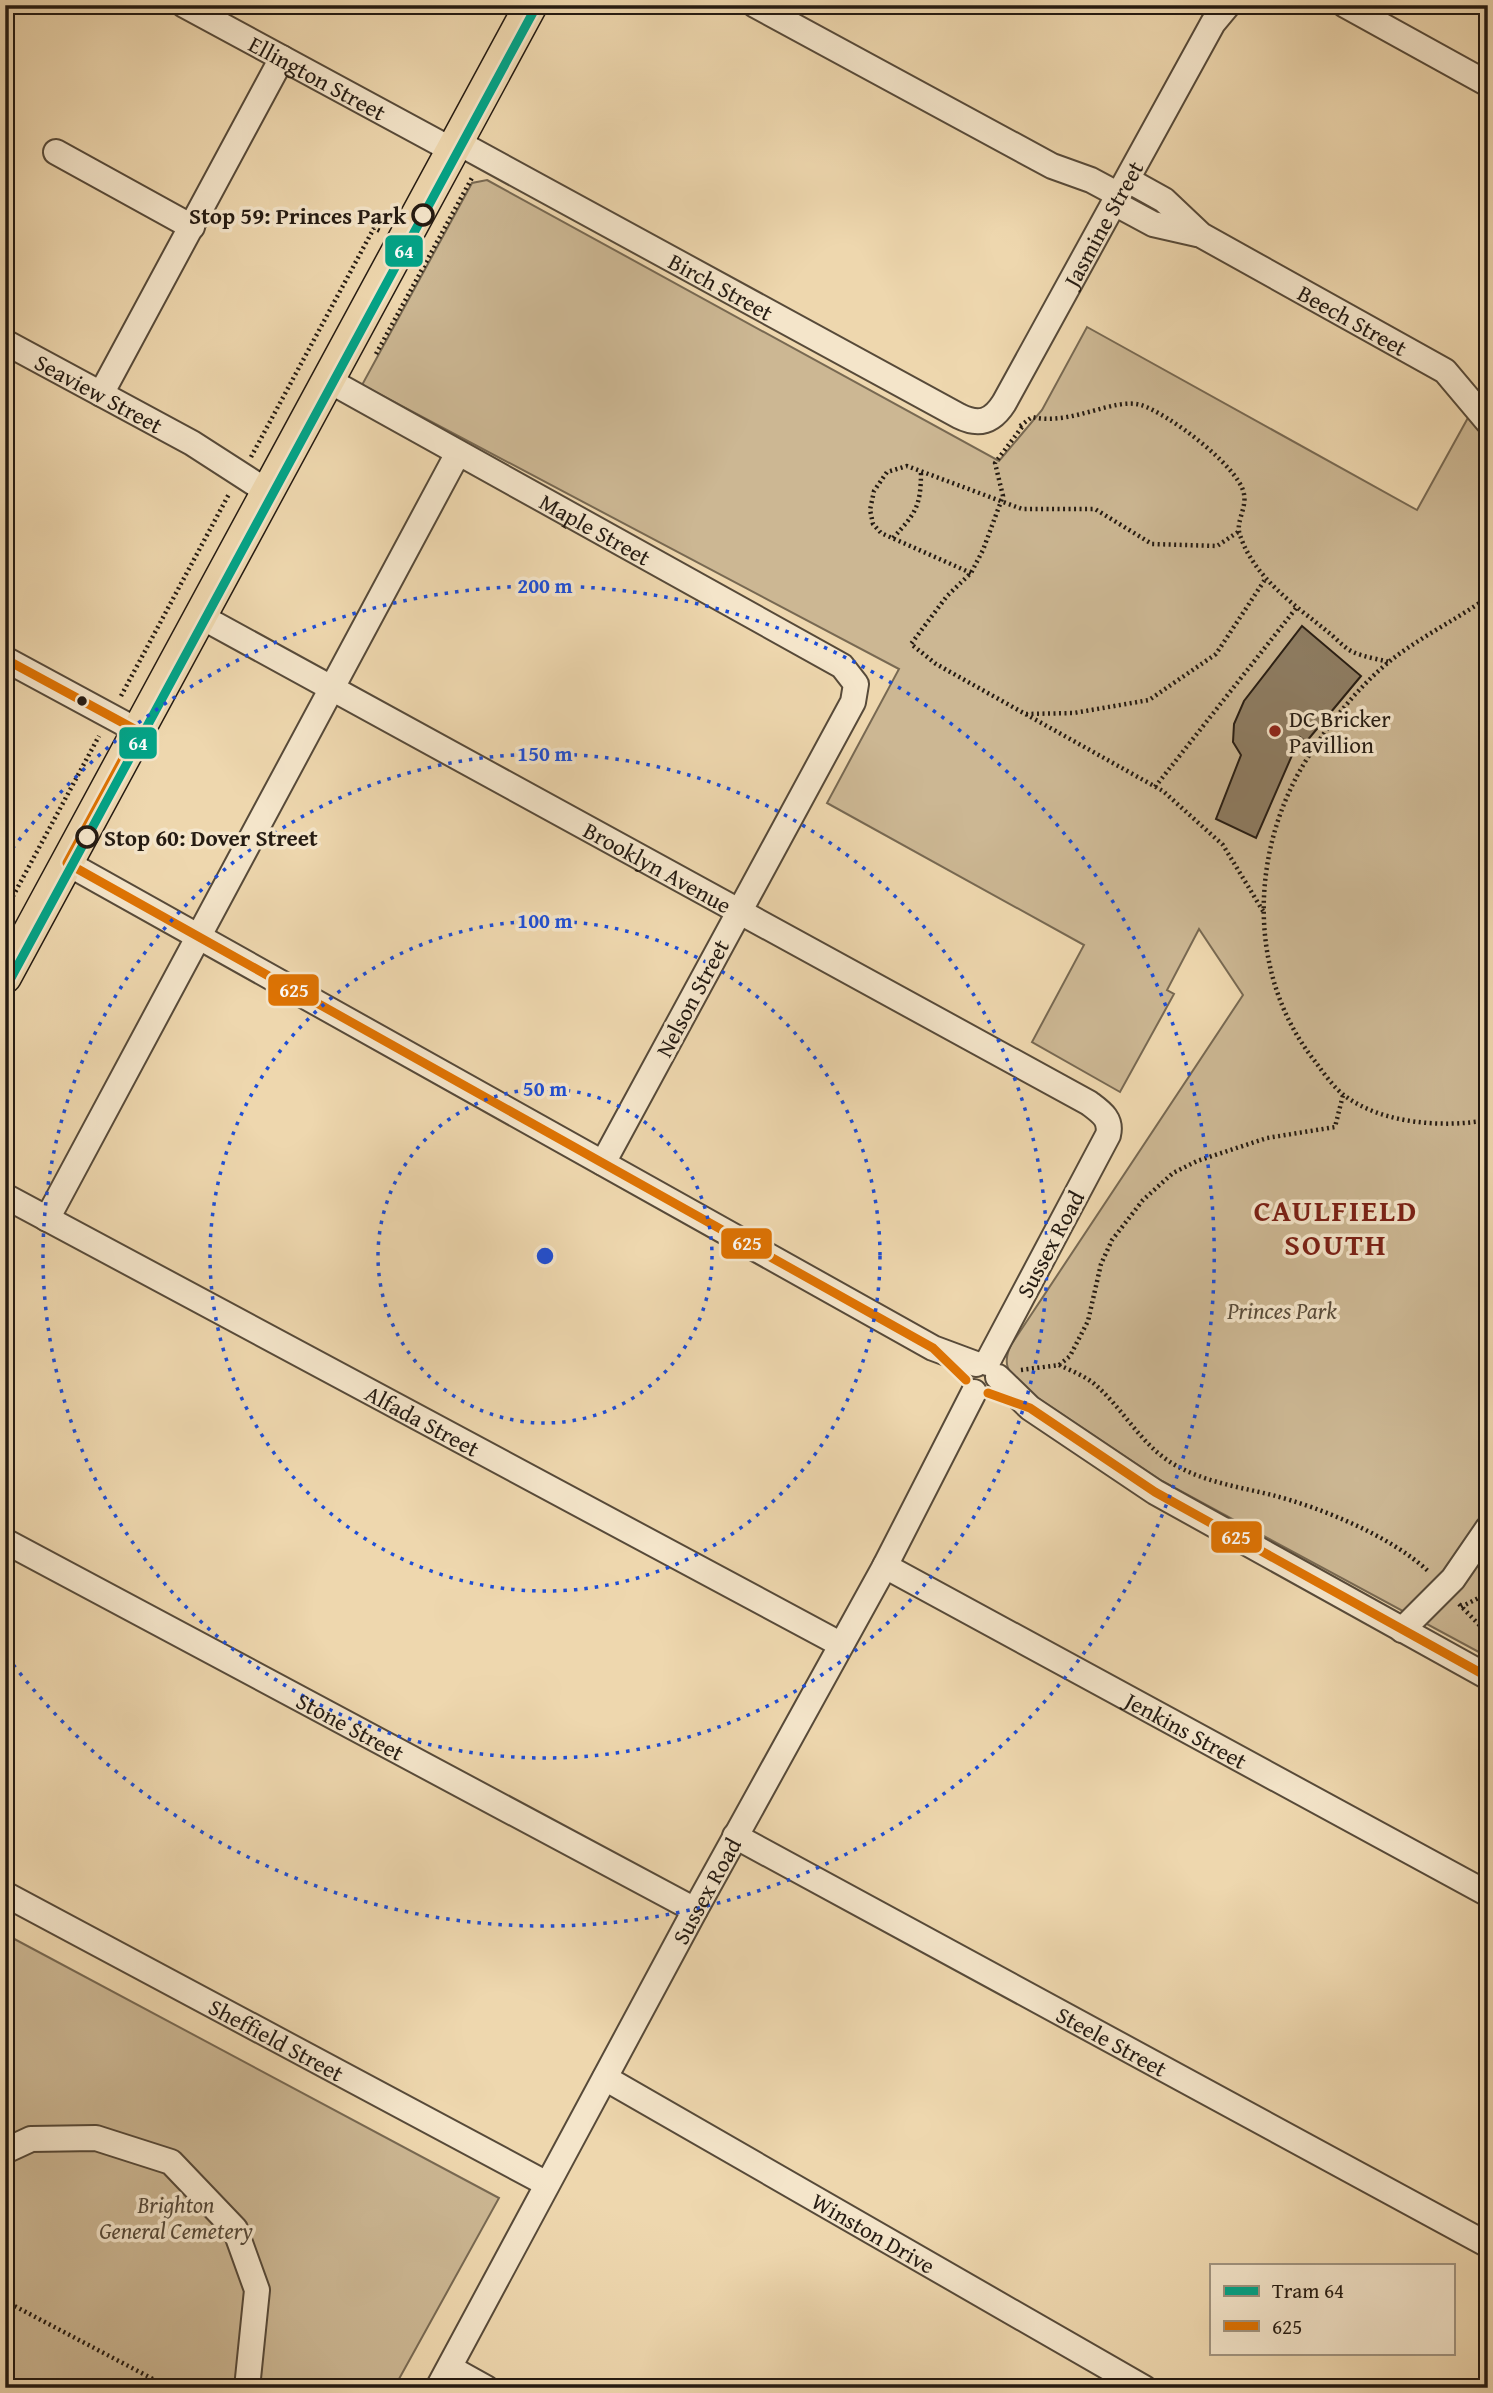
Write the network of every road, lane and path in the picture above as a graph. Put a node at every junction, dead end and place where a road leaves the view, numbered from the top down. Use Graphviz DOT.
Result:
graph roads {
  1 [pos="184,5"];
  2 [pos="531,5"];
  3 [pos="755,5"];
  4 [pos="1345,5"];
  5 [pos="1220,11"];
  6 [pos="282,58"];
  7 [pos="1488,84"];
  8 [pos="465,149"];
  9 [pos="55,152"];
  10 [pos="1118,197"];
  11 [pos="192,227"];
  12 [pos="5,342"];
  13 [pos="376,354"];
  14 [pos="328,380"];
  15 [pos="101,394"];
  16 [pos="993,417"];
  17 [pos="1488,422"];
  18 [pos="1022,427"];
  19 [pos="458,453"];
  20 [pos="921,471"];
  21 [pos="272,485"];
  22 [pos="1002,500"];
  23 [pos="1238,532"];
  24 [pos="893,538"];
  25 [pos="971,573"];
  26 [pos="1266,578"];
  27 [pos="1488,597"];
  28 [pos="1297,607"];
  29 [pos="200,616"];
  30 [pos="5,659"];
  31 [pos="1389,662"];
  32 [pos="856,684"];
  33 [pos="333,688"];
  34 [pos="1025,714"];
  35 [pos="103,729"];
  36 [pos="138,731"];
  37 [pos="1155,787"];
  38 [pos="67,863"];
  39 [pos="5,911"];
  40 [pos="739,911"];
  41 [pos="1265,913"];
  42 [pos="198,936"];
  43 [pos="5,977"];
  44 [pos="1343,1095"];
  45 [pos="1488,1120"];
  46 [pos="1109,1124"];
  47 [pos="603,1163"];
  48 [pos="5,1196"];
  49 [pos="47,1219"];
  50 [pos="1059,1365"];
  51 [pos="987,1377"];
  52 [pos="1488,1528"];
  53 [pos="5,1541"];
  54 [pos="885,1566"];
  55 [pos="1444,1587"];
  56 [pos="1488,1592"];
  57 [pos="1461,1607"];
  58 [pos="1402,1630"];
  59 [pos="1488,1634"];
  60 [pos="840,1644"];
  61 [pos="1488,1677"];
  62 [pos="735,1836"];
  63 [pos="5,1894"];
  64 [pos="1488,1894"];
  65 [pos="695,1910"];
  66 [pos="605,2078"];
  67 [pos="5,2151"];
  68 [pos="547,2184"];
  69 [pos="1488,2245"];
  70 [pos="5,2301"];
  71 [pos="444,2378"];
  72 [pos="170,2388"];
  73 [pos="247,2388"];
  74 [pos="486,2388"];
  75 [pos="1144,2388"];
  1 -- 6 [label="street, Ellington Street"];
  2 -- 8 [label="main road"];
  3 -- 10 [label="street, Beech Street"];
  4 -- 7 [label="street"];
  5 -- 10 [label="street, Jasmine Street"];
  6 -- 8 [label="street, Ellington Street"];
  6 -- 11 [label="street"];
  8 -- 13 [label="path"];
  8 -- 14 [label="main road"];
  8 -- 16 [label="street, Birch Street"];
  9 -- 11 [label="street"];
  10 -- 16 [label="street, Jasmine Street"];
  10 -- 17 [label="street, Beech Street"];
  11 -- 15 [label="street"];
  12 -- 15 [label="street, Seaview Street"];
  14 -- 19 [label="street, Maple Street"];
  14 -- 21 [label="main road"];
  15 -- 21 [label="street, Seaview Street"];
  16 -- 18 [label="path"];
  18 -- 22 [label="path"];
  18 -- 23 [label="path"];
  19 -- 32 [label="street, Maple Street"];
  19 -- 33 [label="street"];
  20 -- 22 [label="path"];
  20 -- 24 [label="path"];
  20 -- 24 [label="path"];
  21 -- 29 [label="main road"];
  22 -- 23 [label="path"];
  22 -- 25 [label="path"];
  23 -- 26 [label="path"];
  24 -- 25 [label="path"];
  25 -- 34 [label="path"];
  26 -- 28 [label="path"];
  26 -- 34 [label="path"];
  27 -- 31 [label="path"];
  28 -- 31 [label="path"];
  28 -- 37 [label="path"];
  29 -- 33 [label="street, Brooklyn Avenue"];
  29 -- 36 [label="main road"];
  30 -- 36 [label="street"];
  31 -- 41 [label="path"];
  32 -- 40 [label="street, Nelson Street"];
  33 -- 40 [label="street, Brooklyn Avenue"];
  33 -- 42 [label="street"];
  34 -- 37 [label="path"];
  35 -- 39 [label="path"];
  36 -- 38 [label="main road"];
  37 -- 41 [label="path"];
  38 -- 42 [label="street"];
  38 -- 43 [label="main road"];
  40 -- 46 [label="street, Brooklyn Avenue"];
  40 -- 47 [label="street, Nelson Street"];
  41 -- 44 [label="path"];
  42 -- 47 [label="street"];
  42 -- 49 [label="street"];
  44 -- 45 [label="path"];
  44 -- 50 [label="path"];
  46 -- 51 [label="street, Sussex Road"];
  47 -- 51 [label="street"];
  48 -- 49 [label="street, Alfada Street"];
  49 -- 60 [label="street, Alfada Street"];
  50 -- 51 [label="path"];
  50 -- 55 [label="path"];
  51 -- 54 [label="street, Sussex Road"];
  51 -- 58 [label="street"];
  52 -- 55 [label="street"];
  53 -- 65 [label="street, Stone Street"];
  54 -- 60 [label="street, Sussex Road"];
  54 -- 64 [label="street, Jenkins Street"];
  55 -- 57 [label="path"];
  55 -- 58 [label="street"];
  56 -- 57 [label="path"];
  57 -- 59 [label="path"];
  58 -- 61 [label="street"];
  60 -- 62 [label="street, Sussex Road"];
  62 -- 65 [label="street, Sussex Road"];
  62 -- 69 [label="street, Steele Street"];
  63 -- 68 [label="street, Sheffield Street"];
  65 -- 66 [label="street, Sussex Road"];
  66 -- 68 [label="street, Sussex Road"];
  66 -- 75 [label="street, Winston Drive"];
  67 -- 73 [label="street"];
  68 -- 71 [label="street, Sussex Road"];
  70 -- 72 [label="path"];
  71 -- 74 [label="street"];
}
